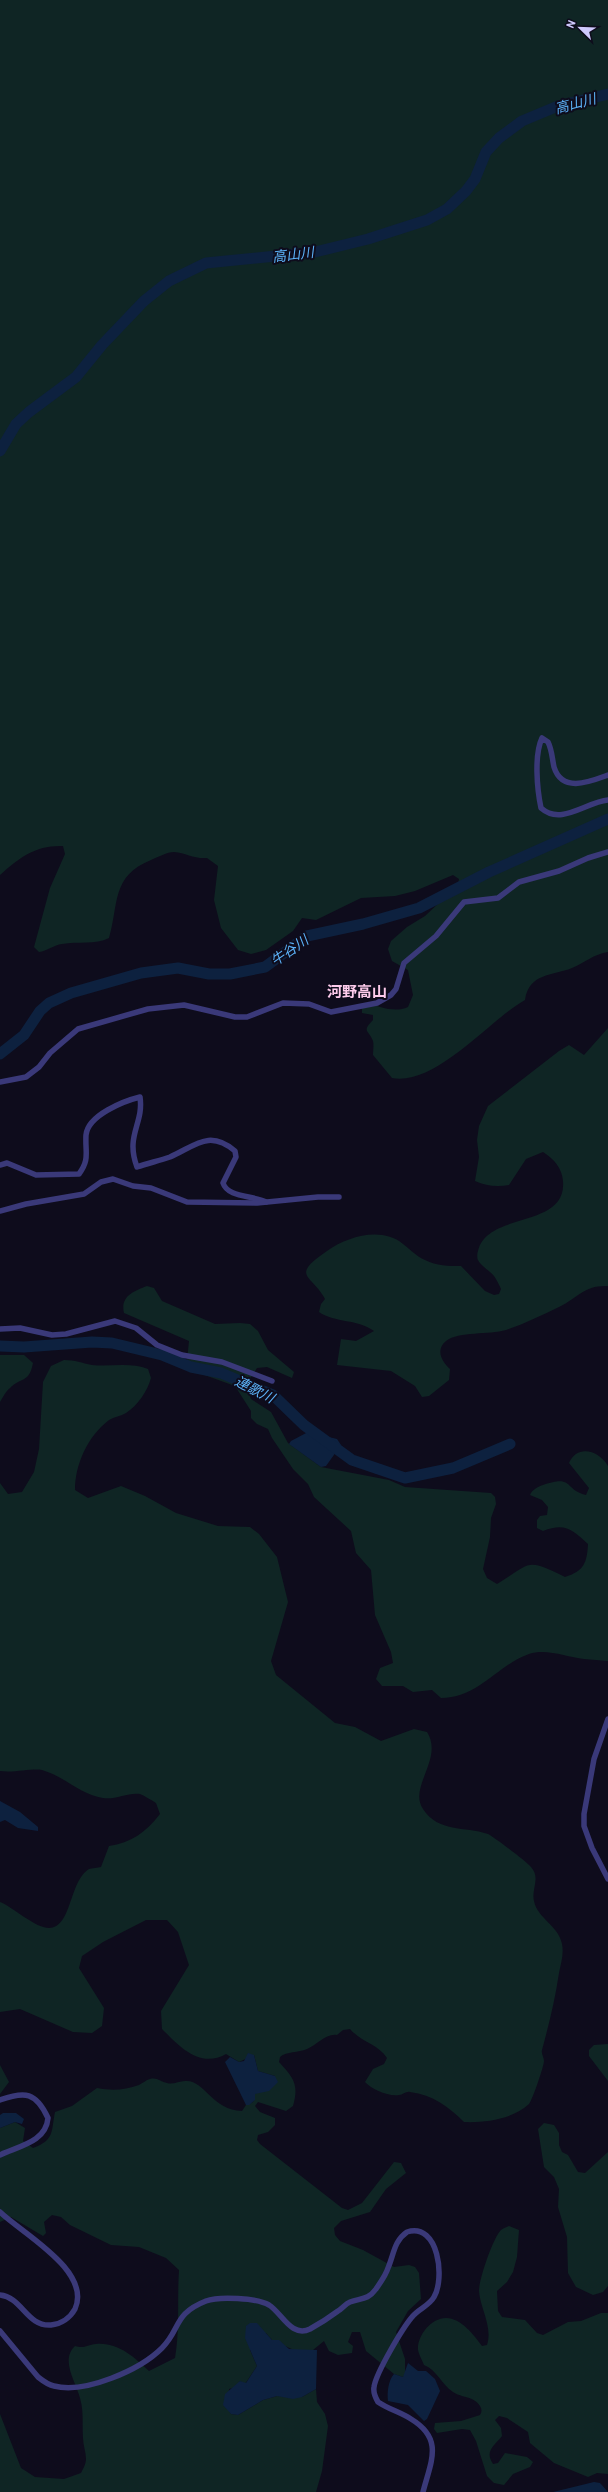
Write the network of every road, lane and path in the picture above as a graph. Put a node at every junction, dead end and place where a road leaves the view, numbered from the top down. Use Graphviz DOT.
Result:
graph roads {
  1 [pos="608,775"];
  2 [pos="608,800"];
  3 [pos="608,852"];
  4 [pos="0,1082"];
  5 [pos="0,1165"];
  6 [pos="339,1197"];
  7 [pos="266,1202"];
  8 [pos="0,1211"];
  9 [pos="0,1329"];
  10 [pos="272,1381"];
  11 [pos="608,1719"];
  12 [pos="608,1879"];
  13 [pos="0,2100"];
  14 [pos="0,2155"];
  15 [pos="0,2212"];
  16 [pos="0,2295"];
  17 [pos="0,2331"];
  18 [pos="423,2492"];
  1 -- 2 [label="street"];
  3 -- 4 [label="street"];
  5 -- 7 [label="street"];
  6 -- 7 [label="street"];
  7 -- 8 [label="street"];
  9 -- 10 [label="street"];
  11 -- 12 [label="street"];
  13 -- 14 [label="street"];
  15 -- 16 [label="street"];
  17 -- 18 [label="street"];
}
